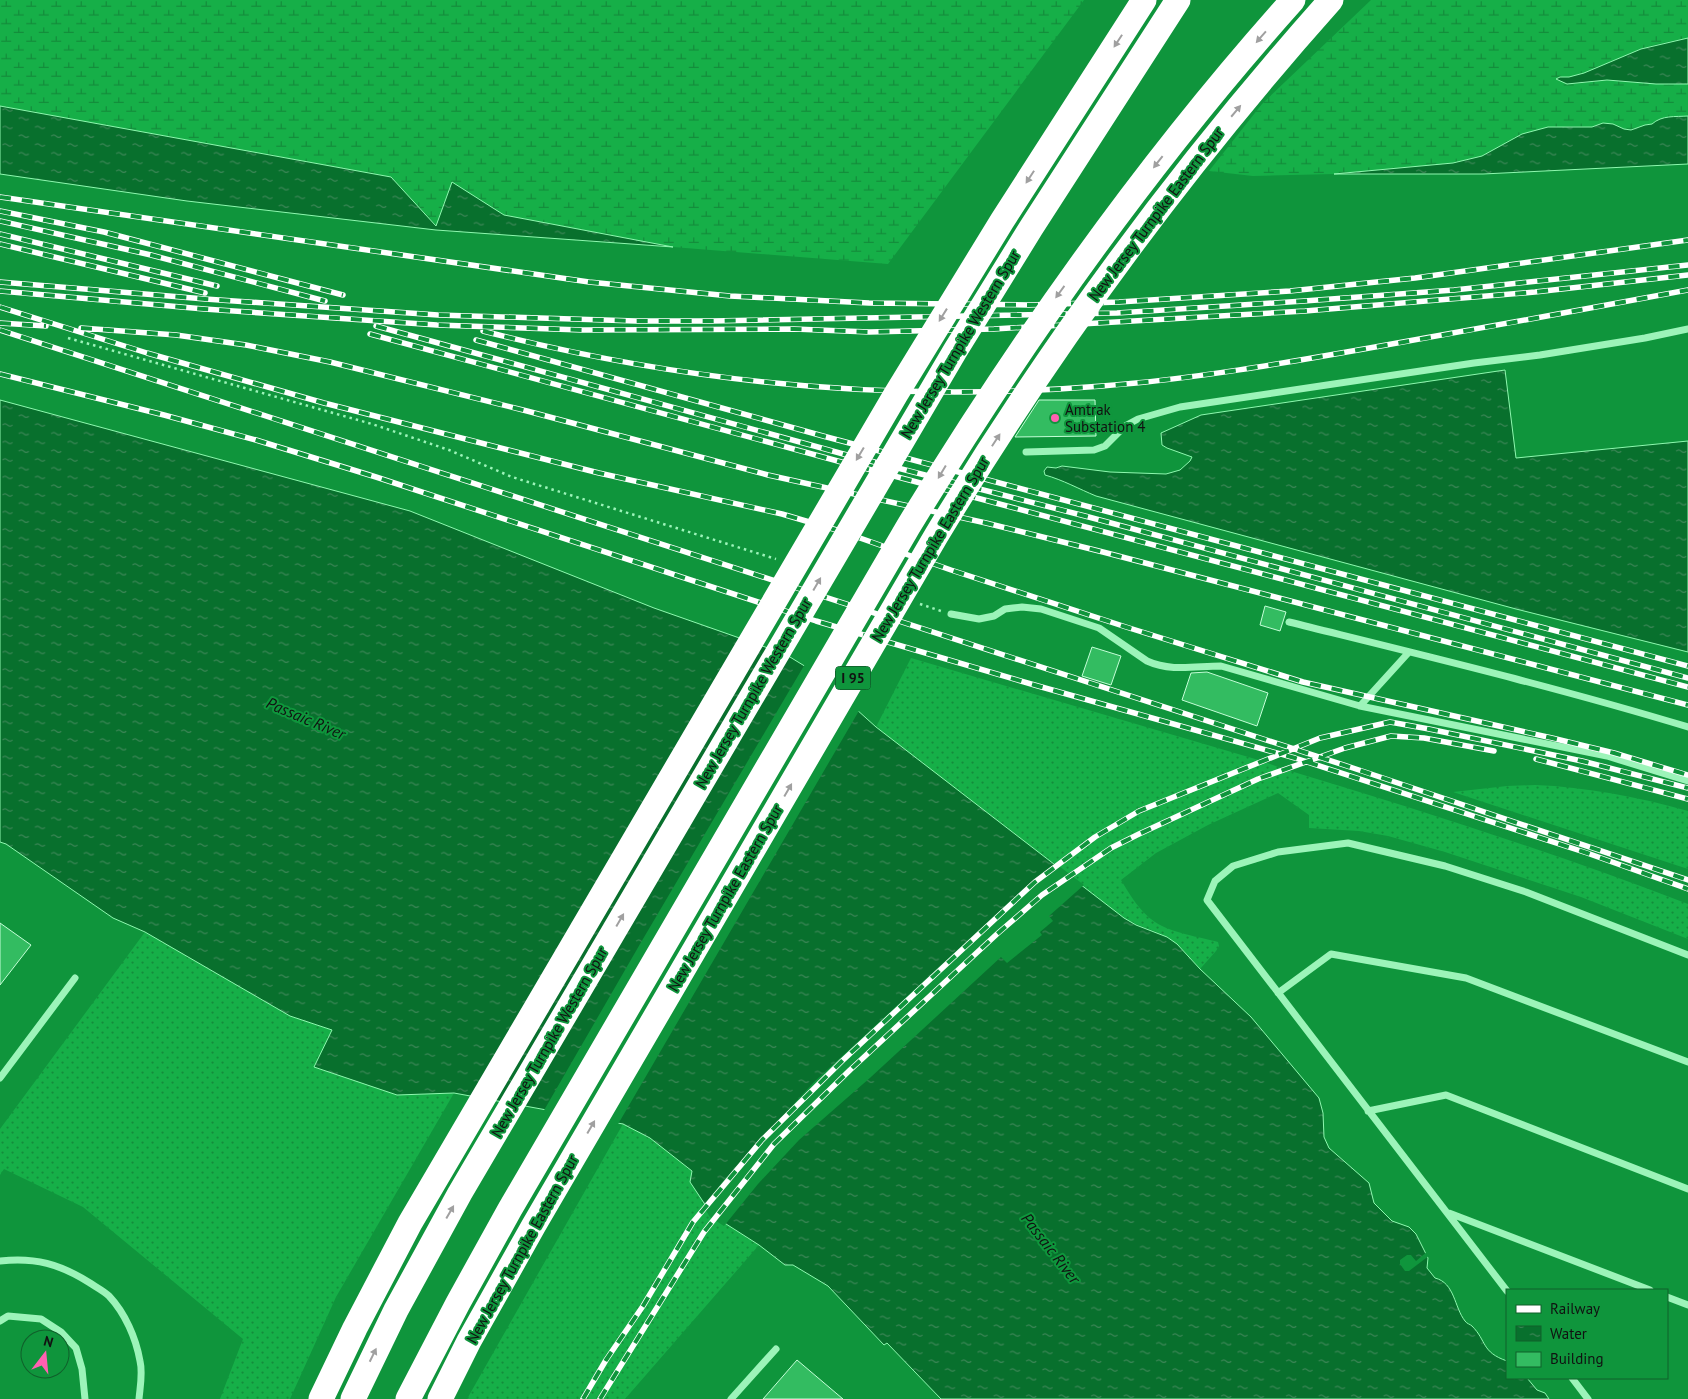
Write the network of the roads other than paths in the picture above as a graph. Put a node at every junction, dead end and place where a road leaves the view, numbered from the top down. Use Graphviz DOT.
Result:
graph roads {
  1 [pos="1144,0"];
  2 [pos="1178,0"];
  3 [pos="1293,0"];
  4 [pos="1331,0"];
  5 [pos="1688,329"];
  6 [pos="1026,452"];
  7 [pos="952,614"];
  8 [pos="1289,622"];
  9 [pos="1409,652"];
  10 [pos="1360,706"];
  11 [pos="1688,727"];
  12 [pos="1688,781"];
  13 [pos="1688,955"];
  14 [pos="75,978"];
  15 [pos="1278,993"];
  16 [pos="1688,1062"];
  17 [pos="0,1078"];
  18 [pos="1368,1111"];
  19 [pos="1688,1189"];
  20 [pos="1448,1212"];
  21 [pos="0,1261"];
  22 [pos="1647,1289"];
  23 [pos="1506,1290"];
  24 [pos="1668,1297"];
  25 [pos="1688,1305"];
  26 [pos="0,1321"];
  27 [pos="776,1349"];
  28 [pos="1573,1379"];
  29 [pos="86,1399"];
  30 [pos="139,1399"];
  31 [pos="321,1399"];
  32 [pos="353,1399"];
  33 [pos="408,1399"];
  34 [pos="440,1399"];
  35 [pos="731,1399"];
  36 [pos="1588,1399"];
  1 -- 31 [label="highway, New Jersey Turnpike Western Spur, one-way, bridge"];
  32 -- 2 [label="highway, New Jersey Turnpike Western Spur, one-way, bridge"];
  3 -- 33 [label="highway, New Jersey Turnpike Eastern Spur / I 95, one-way, bridge"];
  34 -- 4 [label="highway, New Jersey Turnpike Eastern Spur / I 95, one-way, bridge"];
  5 -- 6 [label="lane"];
  7 -- 10 [label="lane"];
  8 -- 9 [label="lane"];
  9 -- 10 [label="lane"];
  9 -- 11 [label="lane"];
  10 -- 12 [label="lane"];
  13 -- 15 [label="lane"];
  14 -- 17 [label="lane"];
  15 -- 16 [label="lane"];
  15 -- 18 [label="lane"];
  18 -- 19 [label="lane"];
  18 -- 20 [label="lane"];
  20 -- 22 [label="lane"];
  20 -- 23 [label="lane"];
  21 -- 30 [label="lane"];
  24 -- 25 [label="lane"];
  26 -- 29 [label="lane"];
  27 -- 35 [label="lane"];
  28 -- 36 [label="lane"];
}
